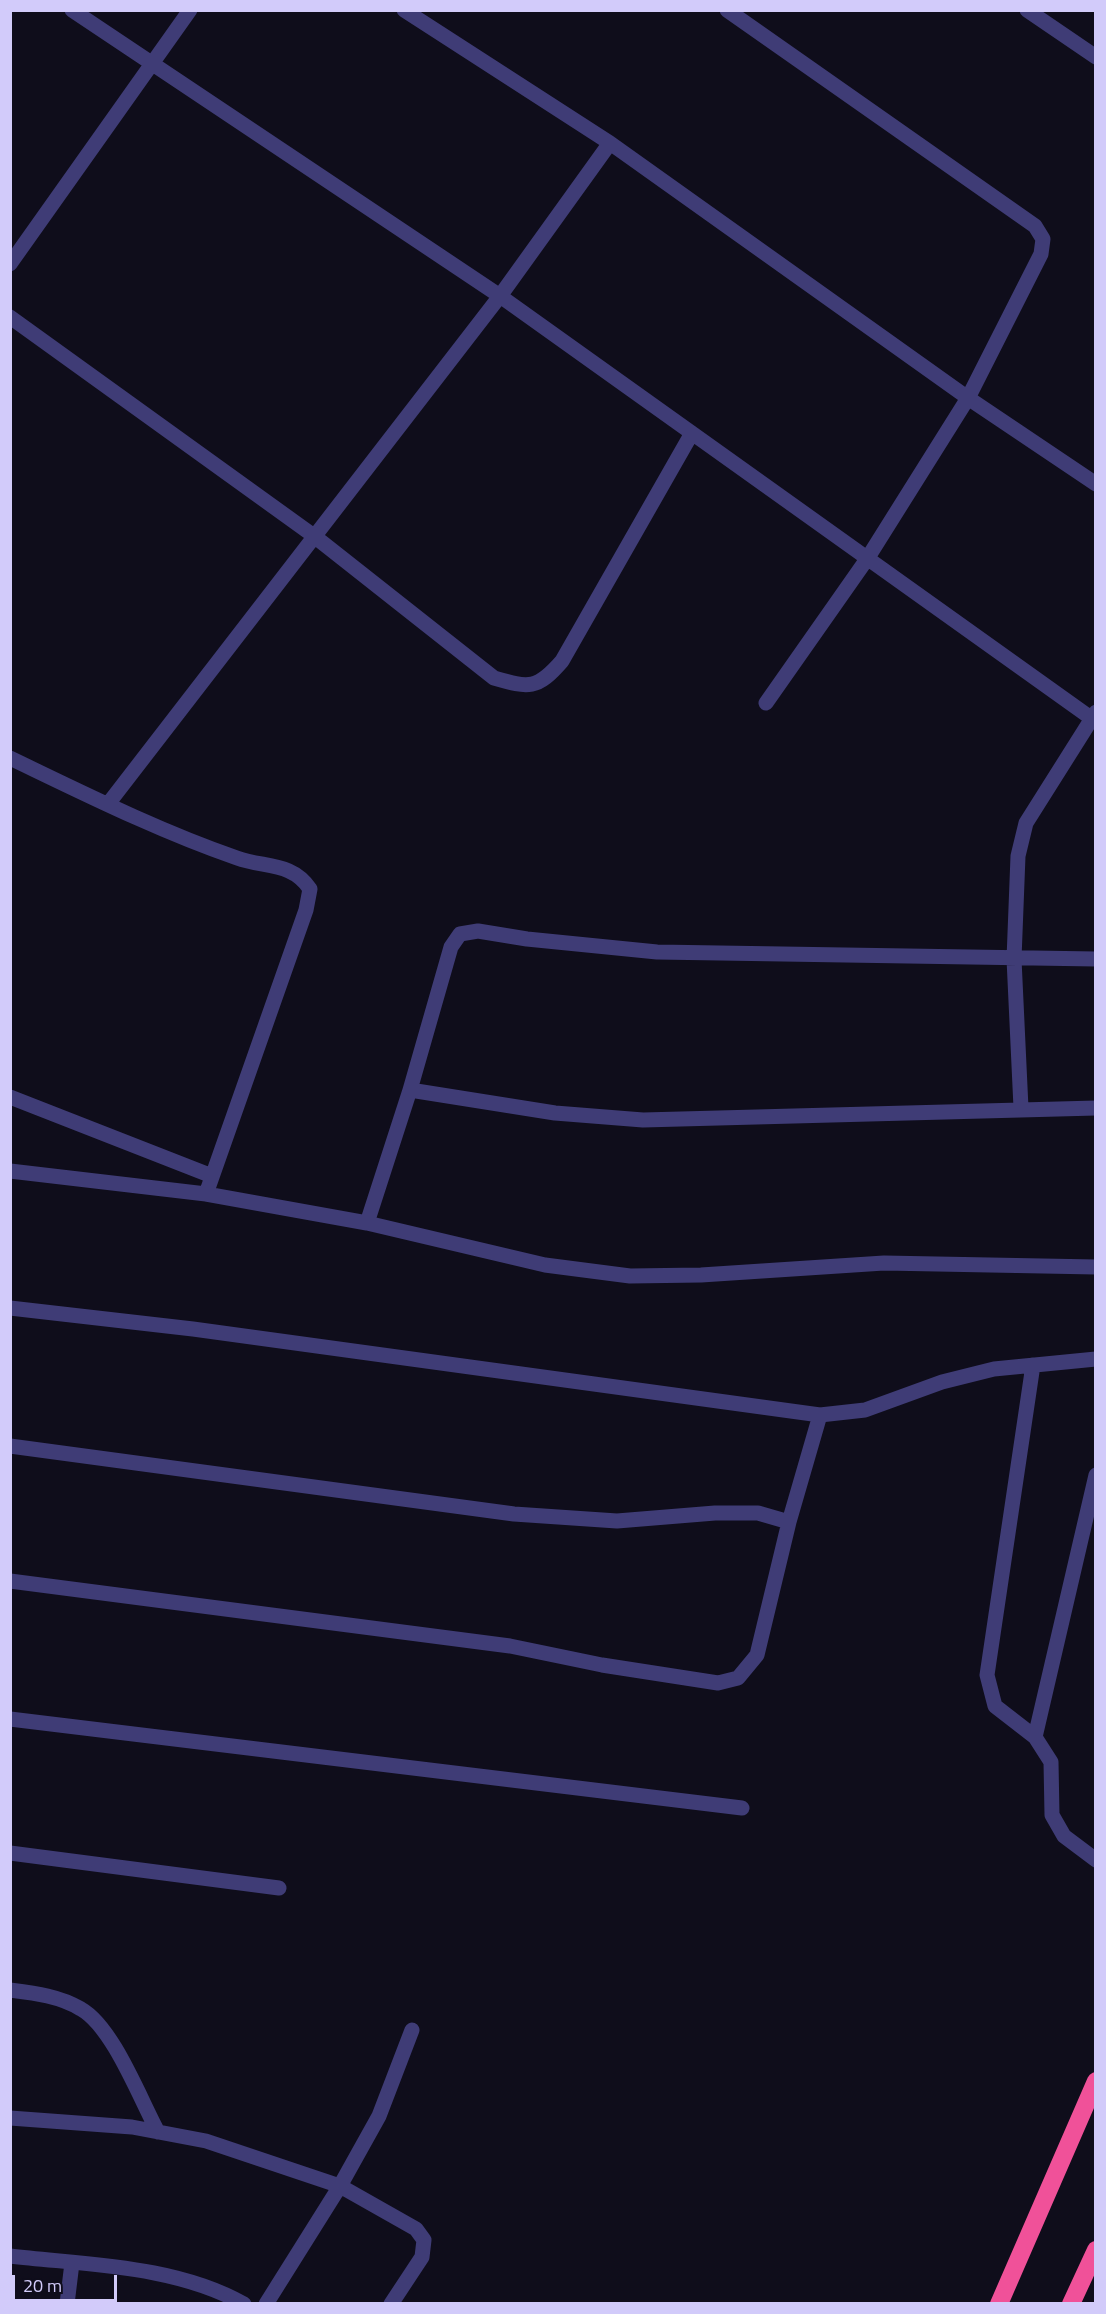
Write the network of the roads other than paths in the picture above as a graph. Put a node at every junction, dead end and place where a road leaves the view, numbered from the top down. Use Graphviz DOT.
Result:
graph roads {
  1 [pos="72,10"];
  2 [pos="190,10"];
  3 [pos="404,10"];
  4 [pos="727,10"];
  5 [pos="1027,10"];
  6 [pos="1095,57"];
  7 [pos="150,64"];
  8 [pos="610,143"];
  9 [pos="10,264"];
  10 [pos="500,296"];
  11 [pos="10,317"];
  12 [pos="968,398"];
  13 [pos="692,433"];
  14 [pos="1095,484"];
  15 [pos="314,536"];
  16 [pos="867,559"];
  17 [pos="766,703"];
  18 [pos="1094,715"];
  19 [pos="10,758"];
  20 [pos="108,804"];
  21 [pos="1014,958"];
  22 [pos="1095,959"];
  23 [pos="410,1090"];
  24 [pos="10,1096"];
  25 [pos="1021,1108"];
  26 [pos="1095,1108"];
  27 [pos="10,1171"];
  28 [pos="212,1176"];
  29 [pos="206,1194"];
  30 [pos="367,1223"];
  31 [pos="1095,1267"];
  32 [pos="10,1308"];
  33 [pos="1095,1359"];
  34 [pos="1033,1365"];
  35 [pos="820,1415"];
  36 [pos="10,1446"];
  37 [pos="1095,1476"];
  38 [pos="789,1522"];
  39 [pos="10,1581"];
  40 [pos="10,1719"];
  41 [pos="1035,1737"];
  42 [pos="742,1808"];
  43 [pos="10,1852"];
  44 [pos="1093,1859"];
  45 [pos="279,1888"];
  46 [pos="10,1990"];
  47 [pos="412,2030"];
  48 [pos="1095,2081"];
  49 [pos="10,2118"];
  50 [pos="158,2132"];
  51 [pos="340,2186"];
  52 [pos="1095,2250"];
  53 [pos="10,2256"];
  54 [pos="72,2263"];
  55 [pos="67,2304"];
  56 [pos="244,2304"];
  57 [pos="266,2304"];
  58 [pos="391,2304"];
  59 [pos="999,2304"];
  60 [pos="1071,2304"];
  1 -- 7 [label="street"];
  2 -- 7 [label="street"];
  3 -- 8 [label="street"];
  4 -- 12 [label="street"];
  5 -- 6 [label="street"];
  7 -- 9 [label="street"];
  7 -- 10 [label="street"];
  8 -- 10 [label="street"];
  8 -- 12 [label="street"];
  10 -- 13 [label="street"];
  10 -- 15 [label="street"];
  11 -- 15 [label="street"];
  12 -- 14 [label="street"];
  12 -- 16 [label="street"];
  13 -- 15 [label="street"];
  13 -- 16 [label="street"];
  15 -- 20 [label="street"];
  16 -- 17 [label="street"];
  16 -- 18 [label="street"];
  18 -- 21 [label="street"];
  19 -- 20 [label="street"];
  20 -- 28 [label="street"];
  21 -- 22 [label="street"];
  21 -- 23 [label="street"];
  21 -- 25 [label="street"];
  23 -- 25 [label="street"];
  23 -- 30 [label="street"];
  24 -- 28 [label="street"];
  25 -- 26 [label="street"];
  27 -- 29 [label="street"];
  28 -- 29 [label="street"];
  29 -- 30 [label="street"];
  30 -- 31 [label="street"];
  32 -- 35 [label="street"];
  33 -- 34 [label="street"];
  34 -- 35 [label="street"];
  34 -- 41 [label="street"];
  35 -- 38 [label="street"];
  36 -- 38 [label="street"];
  37 -- 41 [label="street"];
  38 -- 39 [label="street"];
  40 -- 42 [label="street"];
  41 -- 44 [label="street"];
  43 -- 45 [label="street"];
  46 -- 50 [label="street"];
  47 -- 51 [label="street"];
  48 -- 59 [label="highway"];
  49 -- 50 [label="street"];
  50 -- 51 [label="street"];
  51 -- 57 [label="street"];
  51 -- 58 [label="street"];
  52 -- 60 [label="highway"];
  53 -- 54 [label="street"];
  54 -- 55 [label="street"];
  54 -- 56 [label="street"];
}
